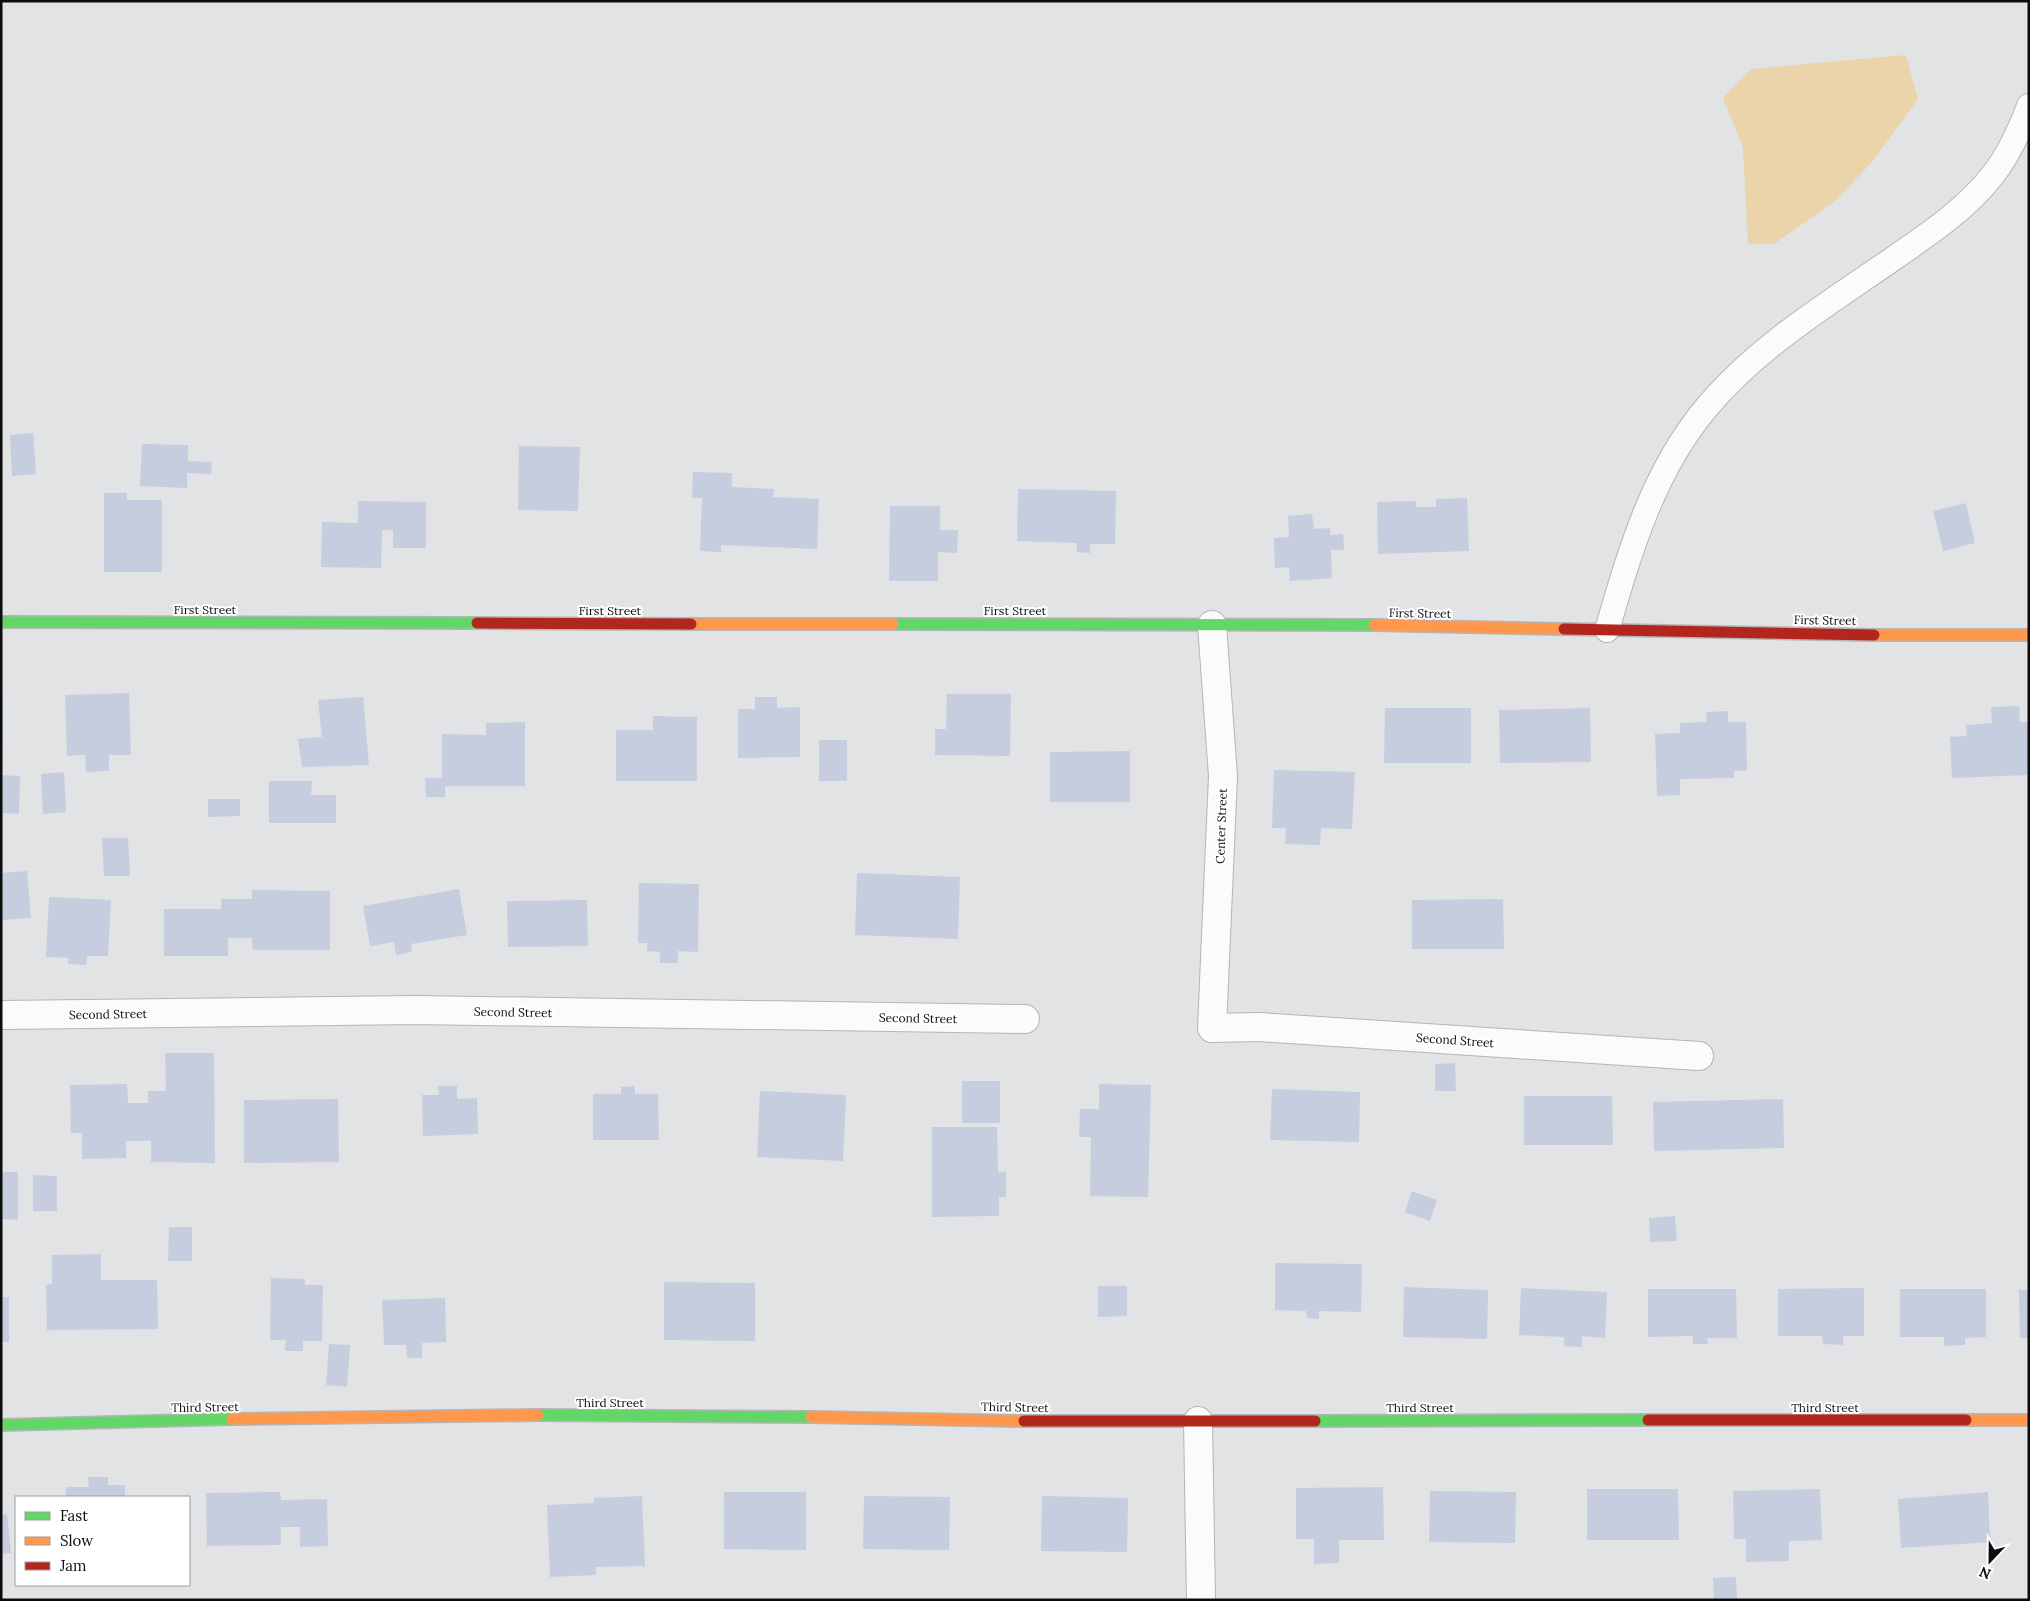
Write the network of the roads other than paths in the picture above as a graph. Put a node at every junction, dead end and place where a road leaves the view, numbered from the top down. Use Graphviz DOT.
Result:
graph roads {
  1 [pos="2029,106"];
  2 [pos="1,622"];
  3 [pos="1212,625"];
  4 [pos="1607,630"];
  5 [pos="2029,636"];
  6 [pos="1,1015"];
  7 [pos="1025,1019"];
  8 [pos="1212,1028"];
  9 [pos="1699,1056"];
  10 [pos="2029,1420"];
  11 [pos="1198,1421"];
  12 [pos="1,1425"];
  13 [pos="1201,1600"];
  1 -- 4 [label="lane"];
  2 -- 3 [label="street, First Street"];
  3 -- 4 [label="street, First Street"];
  3 -- 8 [label="street, Center Street"];
  4 -- 5 [label="street, First Street"];
  6 -- 7 [label="street, Second Street"];
  8 -- 9 [label="street, Second Street"];
  10 -- 11 [label="street, Third Street"];
  11 -- 12 [label="street, Third Street"];
  11 -- 13 [label="street"];
}
